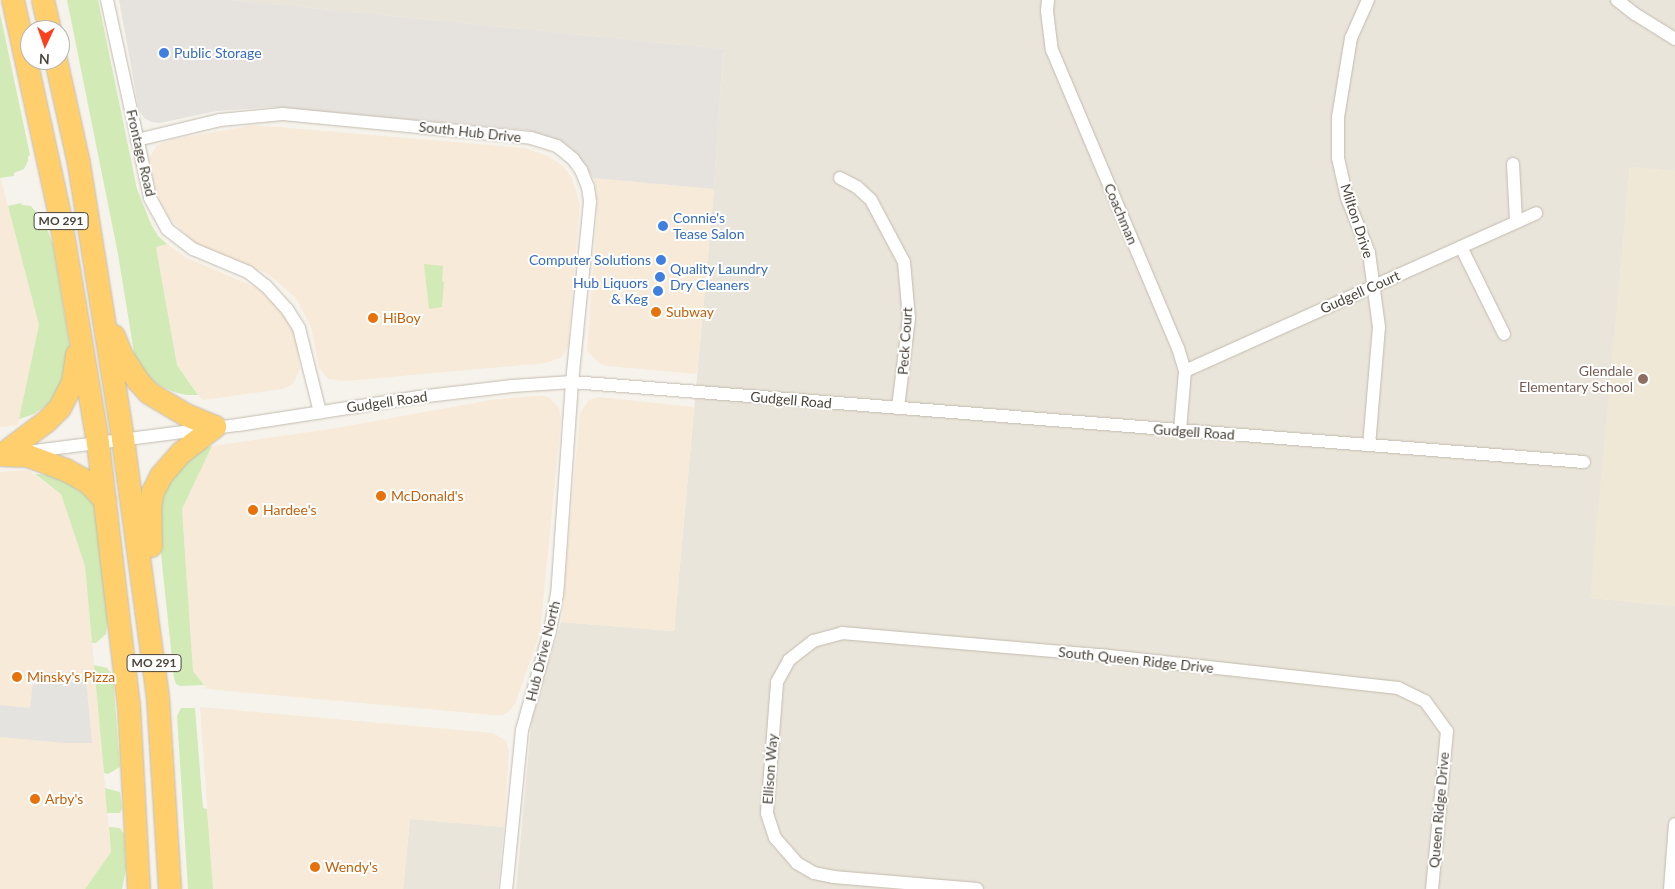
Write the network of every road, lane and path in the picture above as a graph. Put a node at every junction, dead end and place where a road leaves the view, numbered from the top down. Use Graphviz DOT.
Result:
graph roads {
  1 [pos="13,0"];
  2 [pos="44,0"];
  3 [pos="107,0"];
  4 [pos="1048,0"];
  5 [pos="1368,0"];
  6 [pos="1617,0"];
  7 [pos="48,20"];
  8 [pos="1675,38"];
  9 [pos="58,70"];
  10 [pos="137,140"];
  11 [pos="1514,164"];
  12 [pos="840,178"];
  13 [pos="1536,213"];
  14 [pos="1516,222"];
  15 [pos="1461,247"];
  16 [pos="1375,286"];
  17 [pos="102,308"];
  18 [pos="77,316"];
  19 [pos="1504,334"];
  20 [pos="1185,371"];
  21 [pos="572,382"];
  22 [pos="898,408"];
  23 [pos="320,412"];
  24 [pos="215,427"];
  25 [pos="1180,430"];
  26 [pos="123,439"];
  27 [pos="98,443"];
  28 [pos="1369,445"];
  29 [pos="1,455"];
  30 [pos="1584,462"];
  31 [pos="105,500"];
  32 [pos="149,630"];
  33 [pos="808,644"];
  34 [pos="1447,731"];
  35 [pos="1675,824"];
  36 [pos="136,882"];
  37 [pos="170,889"];
  38 [pos="506,889"];
  39 [pos="977,889"];
  40 [pos="1432,889"];
  41 [pos="1670,889"];
  1 -- 18 [label="highway, MO 291"];
  2 -- 7 [label="highway"];
  3 -- 10 [label="street, Frontage Road"];
  4 -- 20 [label="street, Coachman"];
  5 -- 16 [label="street, Milton Drive"];
  6 -- 8 [label="street"];
  9 -- 17 [label="highway, MO 291"];
  10 -- 21 [label="street, South Hub Drive"];
  10 -- 23 [label="street, Frontage Road"];
  11 -- 14 [label="street"];
  12 -- 22 [label="street, Peck Court"];
  13 -- 14 [label="street, Gudgell Court"];
  14 -- 15 [label="street, Gudgell Court"];
  15 -- 16 [label="street, Gudgell Court"];
  15 -- 19 [label="street"];
  16 -- 20 [label="street, Gudgell Court"];
  16 -- 28 [label="street, Milton Drive"];
  17 -- 24 [label="highway"];
  17 -- 26 [label="highway, MO 291"];
  18 -- 27 [label="highway, MO 291"];
  18 -- 29 [label="highway"];
  20 -- 25 [label="street, Coachman"];
  21 -- 22 [label="street, Gudgell Road"];
  21 -- 23 [label="street, Gudgell Road"];
  21 -- 38 [label="street, Hub Drive North"];
  22 -- 25 [label="street, Gudgell Road"];
  23 -- 24 [label="street, Gudgell Road"];
  24 -- 26 [label="street, Gudgell Road"];
  24 -- 32 [label="highway"];
  25 -- 28 [label="street, Gudgell Road"];
  26 -- 27 [label="street, Gudgell Road"];
  26 -- 32 [label="highway, MO 291"];
  27 -- 29 [label="street, Gudgell Road"];
  27 -- 31 [label="highway, MO 291"];
  28 -- 30 [label="street, Gudgell Road"];
  29 -- 31 [label="highway"];
  31 -- 36 [label="highway, MO 291"];
  32 -- 37 [label="highway, MO 291"];
  33 -- 34 [label="street, South Queen Ridge Drive"];
  33 -- 39 [label="street, Ellison Way"];
  34 -- 40 [label="street, Queen Ridge Drive"];
  35 -- 41 [label="street"];
}
